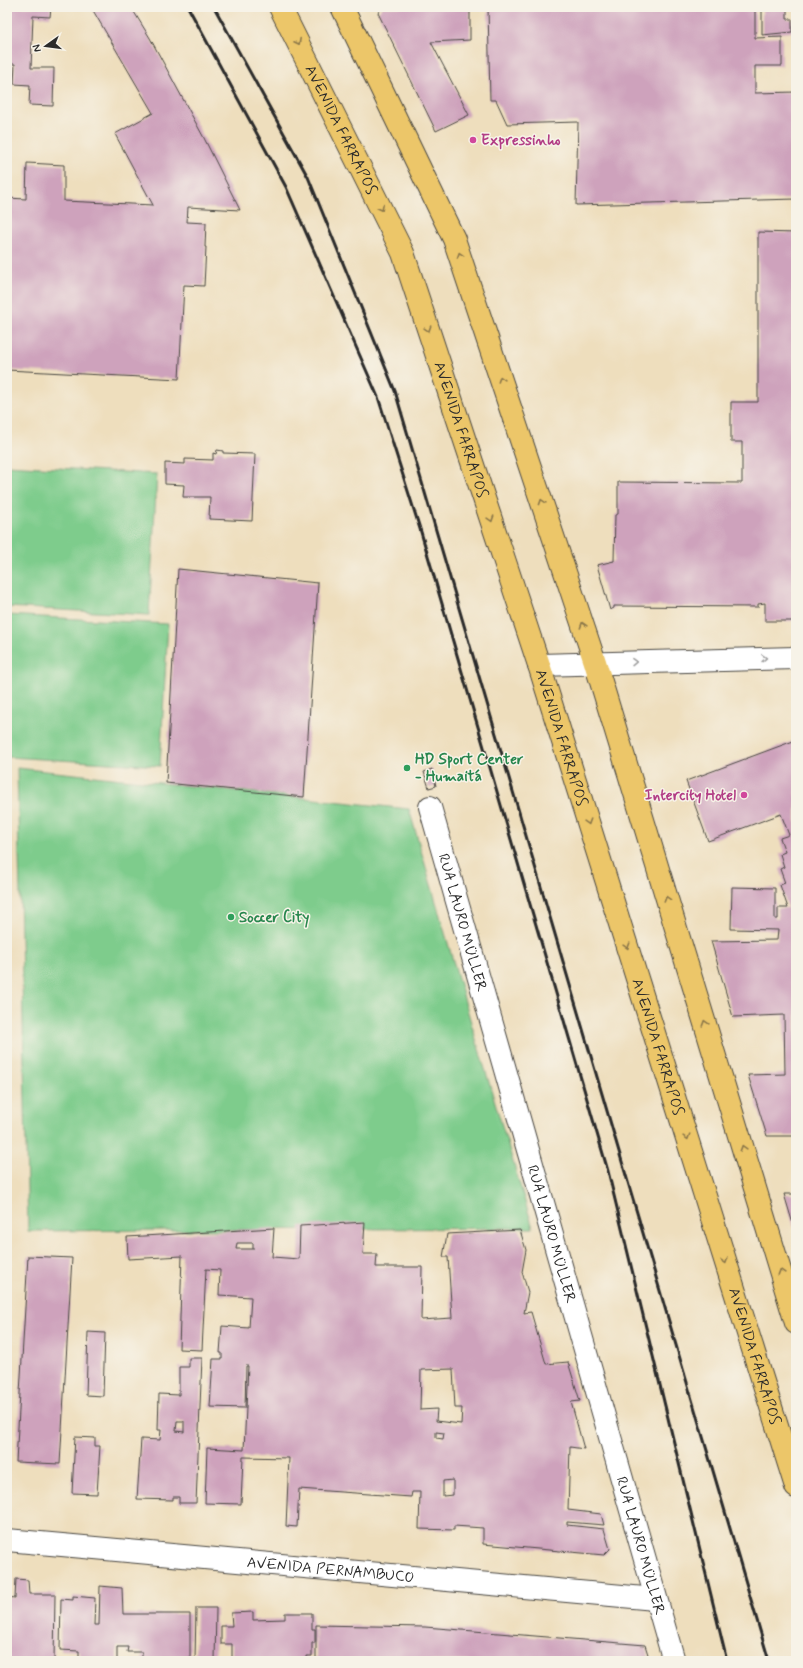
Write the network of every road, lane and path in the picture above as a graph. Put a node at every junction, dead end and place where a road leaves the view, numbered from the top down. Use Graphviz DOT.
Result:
graph roads {
  1 [pos="280,7"];
  2 [pos="342,7"];
  3 [pos="796,658"];
  4 [pos="595,662"];
  5 [pos="539,665"];
  6 [pos="430,807"];
  7 [pos="796,1323"];
  8 [pos="796,1487"];
  9 [pos="7,1540"];
  10 [pos="655,1599"];
  11 [pos="674,1661"];
  1 -- 5 [label="main road, AVENIDA FARRAPOS, one-way"];
  4 -- 2 [label="main road, one-way"];
  4 -- 3 [label="street, one-way"];
  4 -- 5 [label="street"];
  7 -- 4 [label="main road, one-way"];
  5 -- 8 [label="main road, AVENIDA FARRAPOS, one-way"];
  6 -- 10 [label="street, RUA LAURO MÜLLER"];
  9 -- 10 [label="street, AVENIDA PERNAMBUCO"];
  10 -- 11 [label="street, RUA LAURO MÜLLER"];
}
